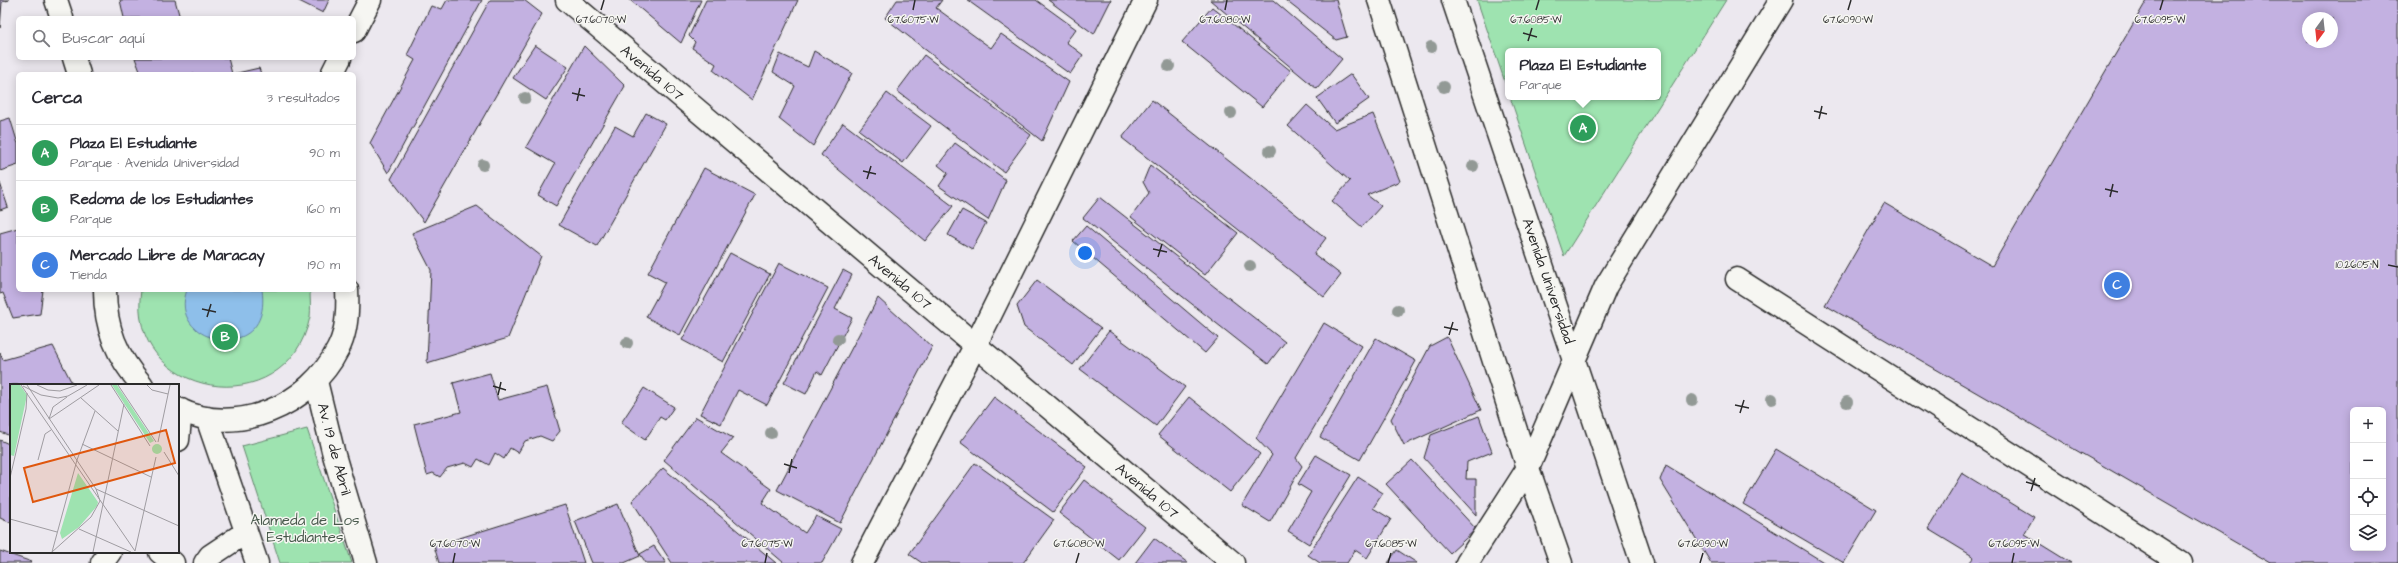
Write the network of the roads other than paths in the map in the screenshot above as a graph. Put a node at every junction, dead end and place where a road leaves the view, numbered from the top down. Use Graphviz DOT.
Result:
graph roads {
  1 [pos="56,0"];
  2 [pos="370,0"];
  3 [pos="567,0"];
  4 [pos="1146,0"];
  5 [pos="1379,0"];
  6 [pos="1453,0"];
  7 [pos="1781,0"];
  8 [pos="61,16"];
  9 [pos="356,27"];
  10 [pos="75,60"];
  11 [pos="339,60"];
  12 [pos="78,72"];
  13 [pos="333,72"];
  14 [pos="1737,279"];
  15 [pos="105,292"];
  16 [pos="347,292"];
  17 [pos="975,346"];
  18 [pos="1574,360"];
  19 [pos="129,376"];
  20 [pos="316,381"];
  21 [pos="141,384"];
  22 [pos="179,410"];
  23 [pos="207,418"];
  24 [pos="1528,468"];
  25 [pos="246,532"];
  26 [pos="102,553"];
  27 [pos="109,553"];
  28 [pos="161,553"];
  29 [pos="99,563"];
  30 [pos="102,563"];
  31 [pos="173,563"];
  32 [pos="205,563"];
  33 [pos="257,563"];
  34 [pos="366,563"];
  35 [pos="862,563"];
  36 [pos="1234,563"];
  37 [pos="1467,563"];
  38 [pos="1561,563"];
  39 [pos="1642,563"];
  40 [pos="2181,563"];
  1 -- 8 [label="street"];
  2 -- 9 [label="street"];
  3 -- 17 [label="street, Avenida 107"];
  4 -- 17 [label="street"];
  5 -- 24 [label="street"];
  6 -- 18 [label="street, Avenida Universidad"];
  7 -- 18 [label="street"];
  10 -- 12 [label="street"];
  11 -- 13 [label="street"];
  14 -- 40 [label="street"];
  15 -- 19 [label="street"];
  16 -- 20 [label="street"];
  17 -- 35 [label="street"];
  17 -- 36 [label="street, Avenida 107"];
  18 -- 24 [label="street"];
  18 -- 39 [label="street, Avenida Universidad"];
  19 -- 21 [label="street"];
  20 -- 23 [label="street"];
  20 -- 34 [label="street, Av. 19 de Abril"];
  22 -- 23 [label="street"];
  23 -- 25 [label="street"];
  24 -- 37 [label="street"];
  24 -- 38 [label="street"];
  25 -- 32 [label="street"];
  25 -- 33 [label="street"];
  26 -- 29 [label="street"];
  27 -- 30 [label="street"];
  28 -- 31 [label="street"];
}
